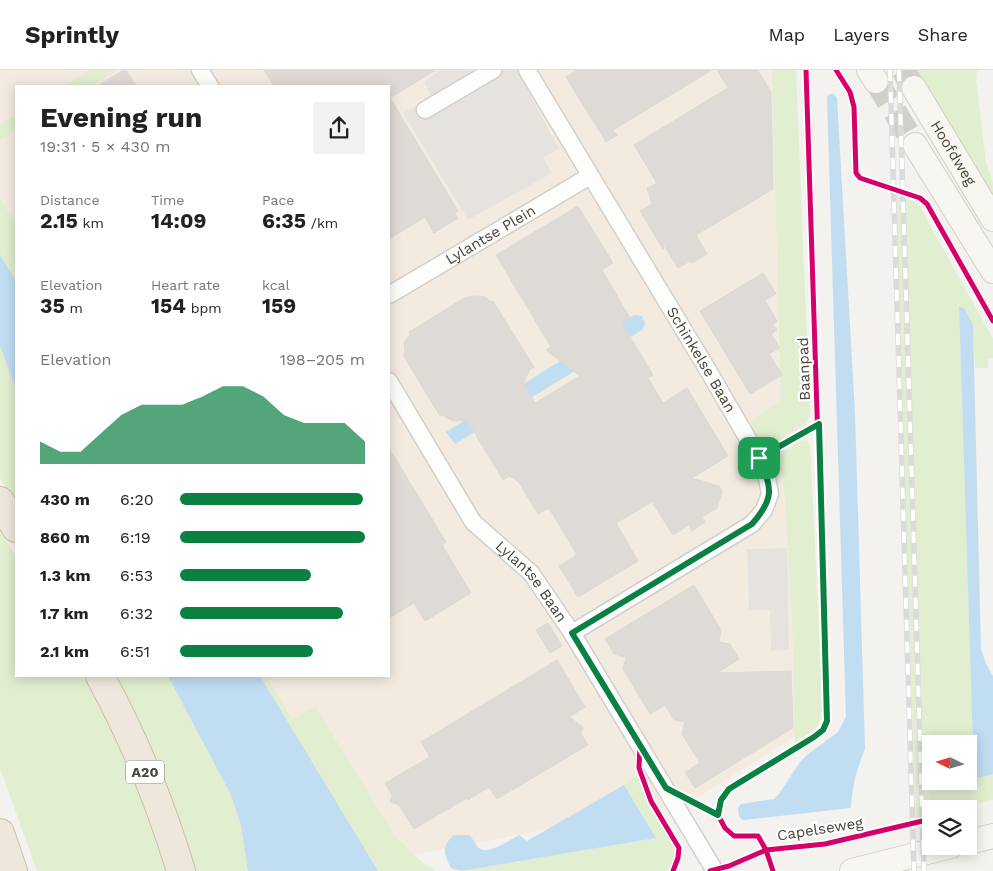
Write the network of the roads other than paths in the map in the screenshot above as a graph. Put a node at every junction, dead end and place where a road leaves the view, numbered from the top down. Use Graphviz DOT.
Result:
graph roads {
  1 [pos="200,70"];
  2 [pos="493,70"];
  3 [pos="527,70"];
  4 [pos="209,85"];
  5 [pos="914,88"];
  6 [pos="425,110"];
  7 [pos="915,145"];
  8 [pos="590,176"];
  9 [pos="993,219"];
  10 [pos="993,271"];
  11 [pos="390,294"];
  12 [pos="390,383"];
  13 [pos="0,501"];
  14 [pos="15,526"];
  15 [pos="572,633"];
  16 [pos="100,677"];
  17 [pos="0,833"];
  18 [pos="993,836"];
  19 [pos="977,840"];
  20 [pos="922,853"];
  21 [pos="14,871"];
  22 [pos="181,871"];
  23 [pos="715,871"];
  24 [pos="852,871"];
  1 -- 4 [label="street"];
  2 -- 6 [label="street"];
  3 -- 8 [label="street, Schinkelse Baan"];
  5 -- 9 [label="main road, Hoofdweg"];
  7 -- 10 [label="main road, Hoofdweg"];
  8 -- 11 [label="street, Lylantse Plein"];
  8 -- 15 [label="street, Schinkelse Baan"];
  12 -- 15 [label="street, Lylantse Baan"];
  13 -- 14 [label="highway"];
  15 -- 23 [label="street, Lylantse Baan"];
  16 -- 22 [label="highway, A20"];
  17 -- 21 [label="highway"];
  18 -- 19 [label="main road"];
  20 -- 24 [label="main road"];
}
